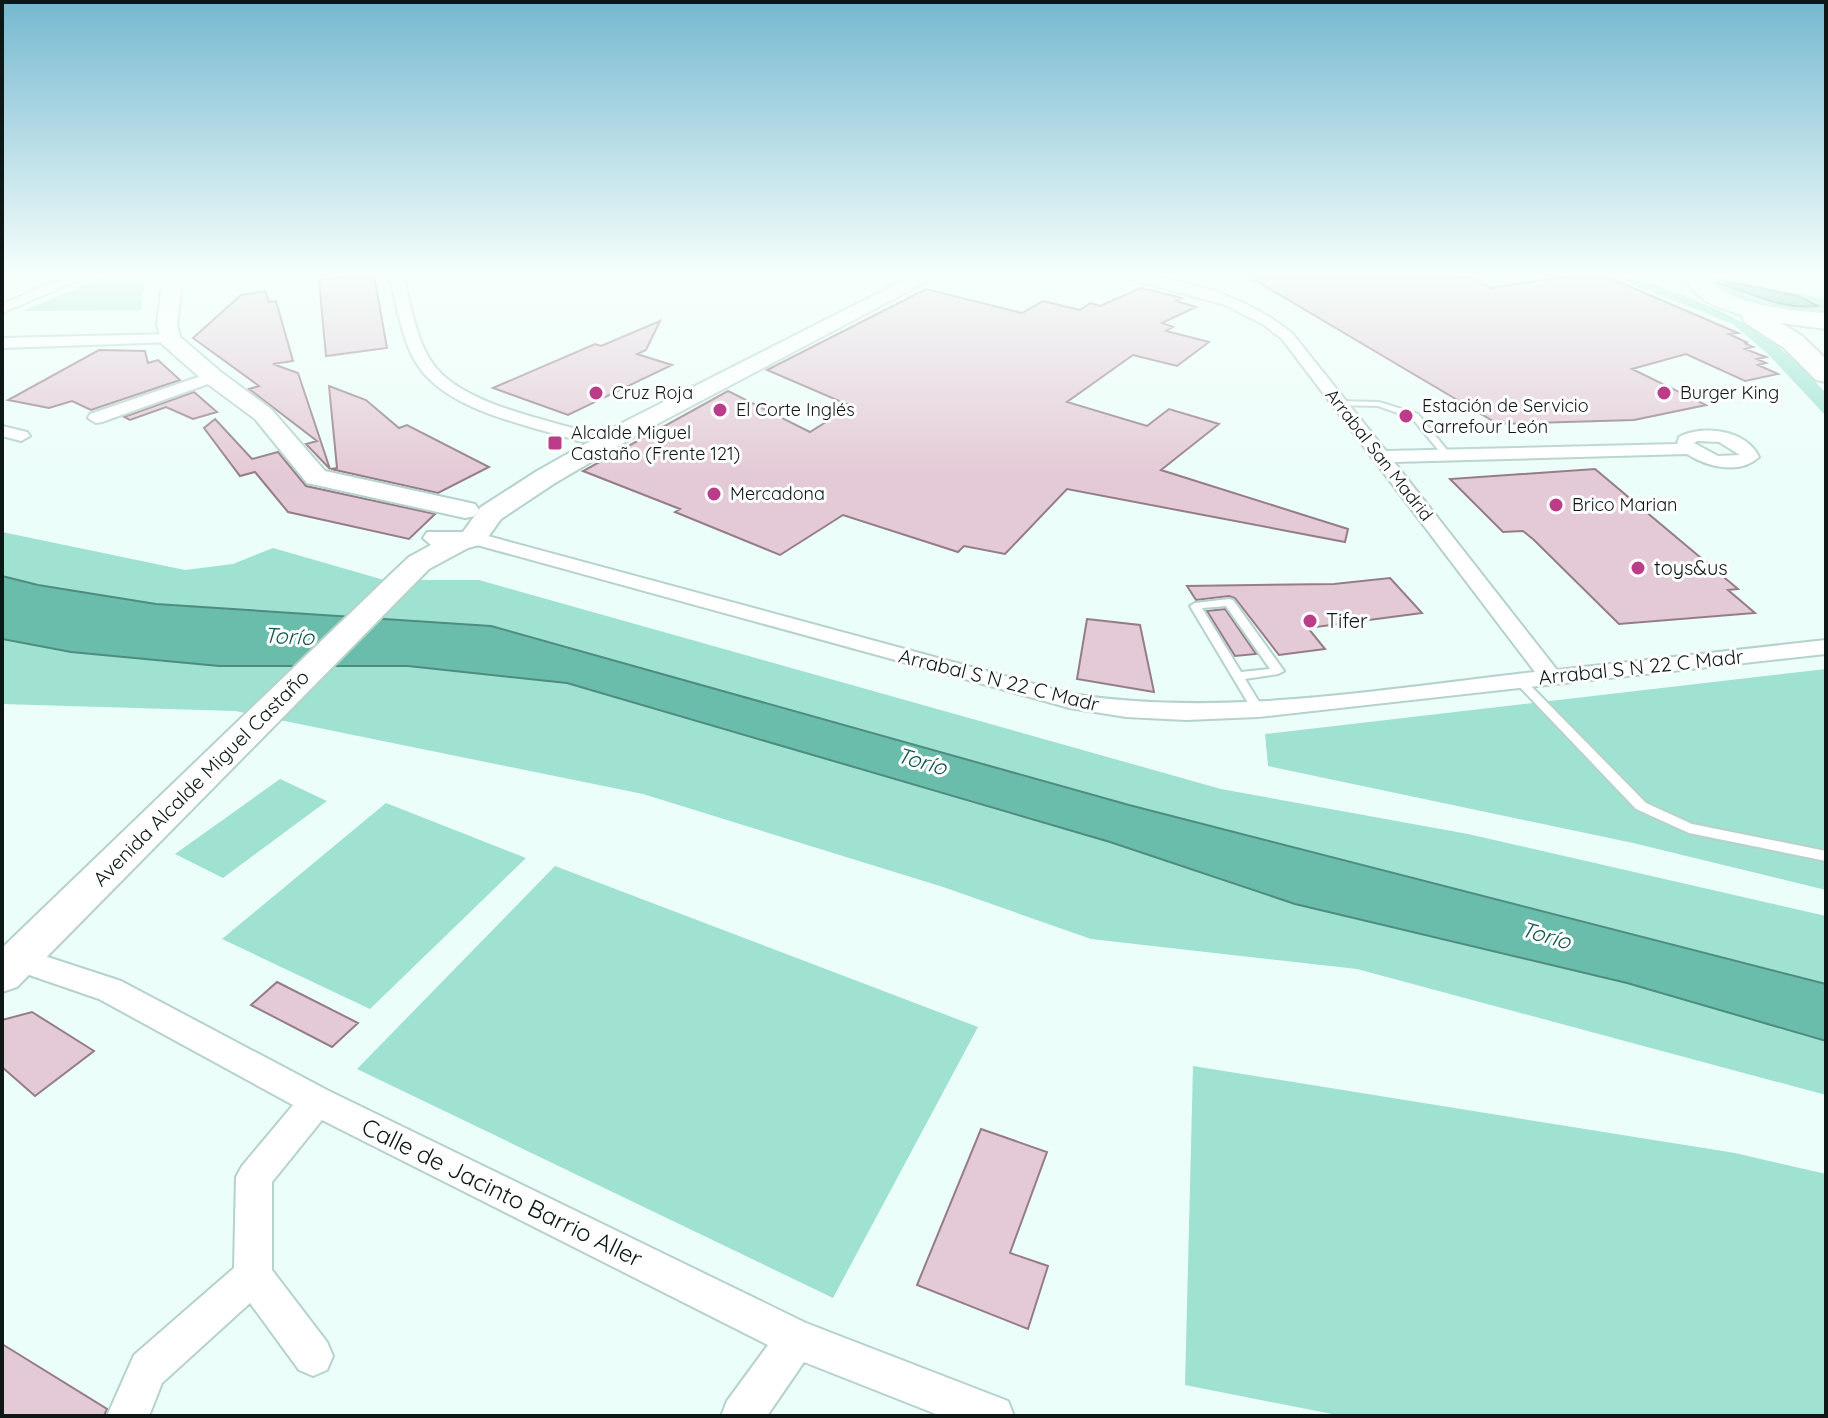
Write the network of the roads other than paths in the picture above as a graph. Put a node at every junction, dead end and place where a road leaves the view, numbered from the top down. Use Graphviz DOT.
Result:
graph roads {
  1 [pos="79,341"];
  2 [pos="172,341"];
  3 [pos="416,341"];
  4 [pos="773,341"];
  5 [pos="801,341"];
  6 [pos="1291,341"];
  7 [pos="1792,341"];
  8 [pos="2,343"];
  9 [pos="1826,374"];
  10 [pos="213,377"];
  11 [pos="1338,403"];
  12 [pos="96,418"];
  13 [pos="2,431"];
  14 [pos="21,436"];
  15 [pos="584,437"];
  16 [pos="1690,449"];
  17 [pos="1447,455"];
  18 [pos="1380,457"];
  19 [pos="460,530"];
  20 [pos="1826,647"];
  21 [pos="1239,676"];
  22 [pos="1551,677"];
  23 [pos="1520,681"];
  24 [pos="1258,710"];
  25 [pos="1826,856"];
  26 [pos="7,962"];
  27 [pos="317,1101"];
  28 [pos="253,1276"];
  29 [pos="796,1339"];
  30 [pos="313,1356"];
  31 [pos="128,1416"];
  32 [pos="742,1416"];
  33 [pos="993,1416"];
  1 -- 8 [label="street"];
  2 -- 10 [label="main road"];
  3 -- 15 [label="street"];
  4 -- 15 [label="main road, Avenida Alcalde Miguel Castaño"];
  5 -- 19 [label="main road, Avenida Alcalde Miguel Castaño"];
  6 -- 11 [label="street, Arrabal San Madrid"];
  7 -- 9 [label="highway"];
  10 -- 12 [label="street"];
  10 -- 19 [label="main road"];
  11 -- 17 [label="lane"];
  11 -- 18 [label="street, Arrabal San Madrid"];
  13 -- 14 [label="street"];
  15 -- 19 [label="main road, Avenida Alcalde Miguel Castaño"];
  16 -- 17 [label="street"];
  17 -- 18 [label="street"];
  18 -- 22 [label="street, Arrabal San Madrid"];
  19 -- 24 [label="street, Arrabal S N 22 C Madr"];
  19 -- 26 [label="main road, Avenida Alcalde Miguel Castaño"];
  20 -- 22 [label="street, Arrabal S N 22 C Madr"];
  21 -- 21 [label="lane"];
  21 -- 24 [label="lane"];
  22 -- 23 [label="street, Arrabal S N 22 C Madr"];
  23 -- 24 [label="street, Arrabal S N 22 C Madr"];
  23 -- 25 [label="lane"];
  26 -- 27 [label="street, Calle de Jacinto Barrio Aller"];
  27 -- 28 [label="street"];
  27 -- 29 [label="street, Calle de Jacinto Barrio Aller"];
  28 -- 30 [label="street"];
  28 -- 31 [label="street"];
  29 -- 32 [label="street"];
  29 -- 33 [label="street, Calle de Jacinto Barrio Aller"];
}
